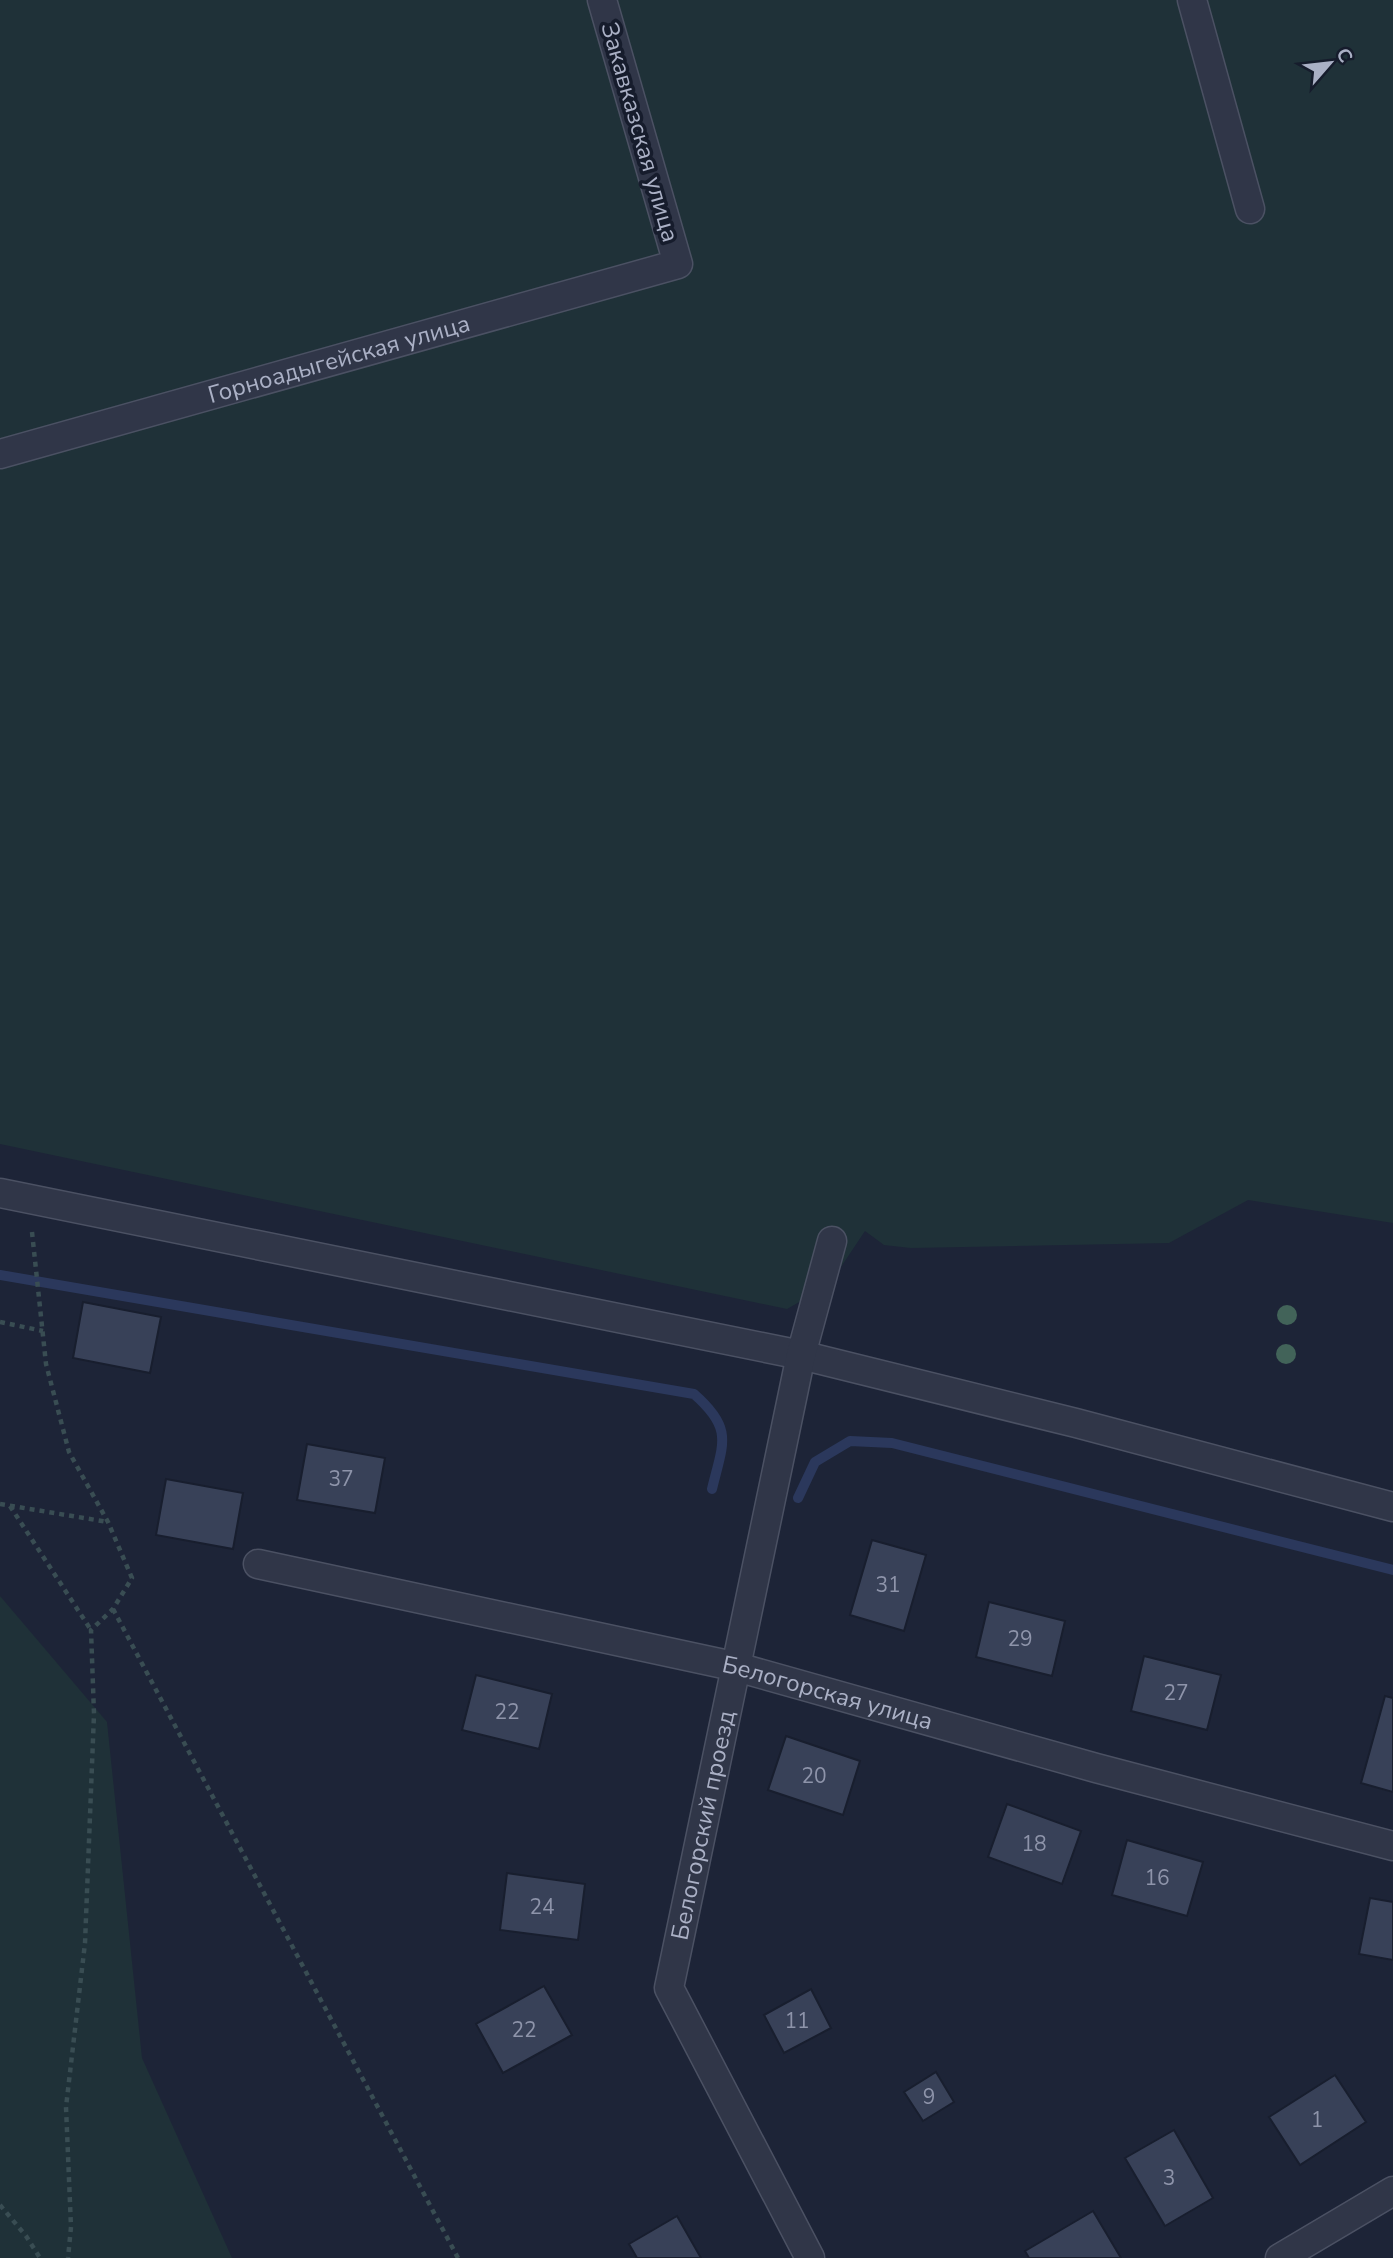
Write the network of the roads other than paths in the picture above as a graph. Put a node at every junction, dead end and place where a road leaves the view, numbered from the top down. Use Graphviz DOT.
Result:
graph roads {
  1 [pos="602,0"];
  2 [pos="1192,0"];
  3 [pos="1250,209"];
  4 [pos="678,264"];
  5 [pos="0,454"];
  6 [pos="0,1193"];
  7 [pos="832,1241"];
  8 [pos="801,1355"];
  9 [pos="1393,1507"];
  10 [pos="258,1564"];
  11 [pos="733,1666"];
  12 [pos="1393,1846"];
  13 [pos="1393,2191"];
  14 [pos="810,2258"];
  15 [pos="1280,2258"];
  1 -- 4 [label="street, Закавказская улица"];
  2 -- 3 [label="street"];
  4 -- 5 [label="street, Горноадыгейская улица"];
  6 -- 8 [label="street"];
  7 -- 8 [label="street, Белогорский проезд"];
  8 -- 9 [label="street"];
  8 -- 11 [label="street, Белогорский проезд"];
  10 -- 11 [label="street, Белогорская улица"];
  11 -- 12 [label="street, Белогорская улица"];
  11 -- 14 [label="street, Белогорский проезд"];
  13 -- 15 [label="street"];
}
